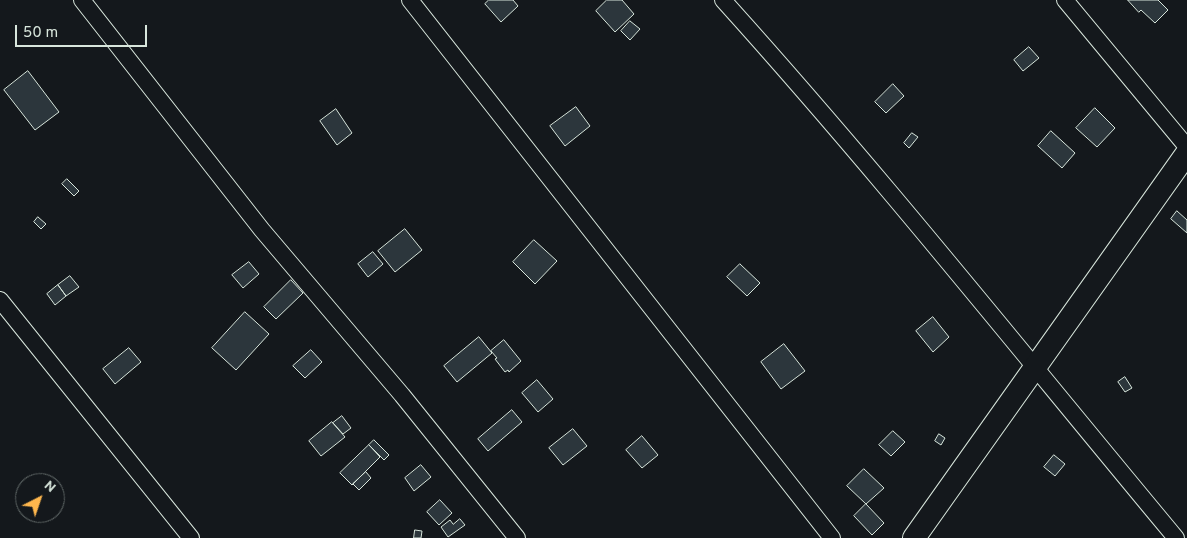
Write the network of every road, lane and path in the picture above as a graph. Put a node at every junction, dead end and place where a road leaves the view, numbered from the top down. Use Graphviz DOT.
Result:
graph roads {
  1 [pos="82,0"];
  2 [pos="410,0"];
  3 [pos="723,0"];
  4 [pos="1065,0"];
  5 [pos="1187,147"];
  6 [pos="1187,154"];
  7 [pos="0,300"];
  8 [pos="1035,368"];
  9 [pos="192,538"];
  10 [pos="517,538"];
  11 [pos="832,538"];
  12 [pos="914,538"];
  13 [pos="1176,538"];
  1 -- 10 [label="street"];
  2 -- 11 [label="street"];
  3 -- 8 [label="street"];
  4 -- 5 [label="street"];
  6 -- 8 [label="street"];
  7 -- 9 [label="street"];
  8 -- 12 [label="street"];
  8 -- 13 [label="street"];
}
